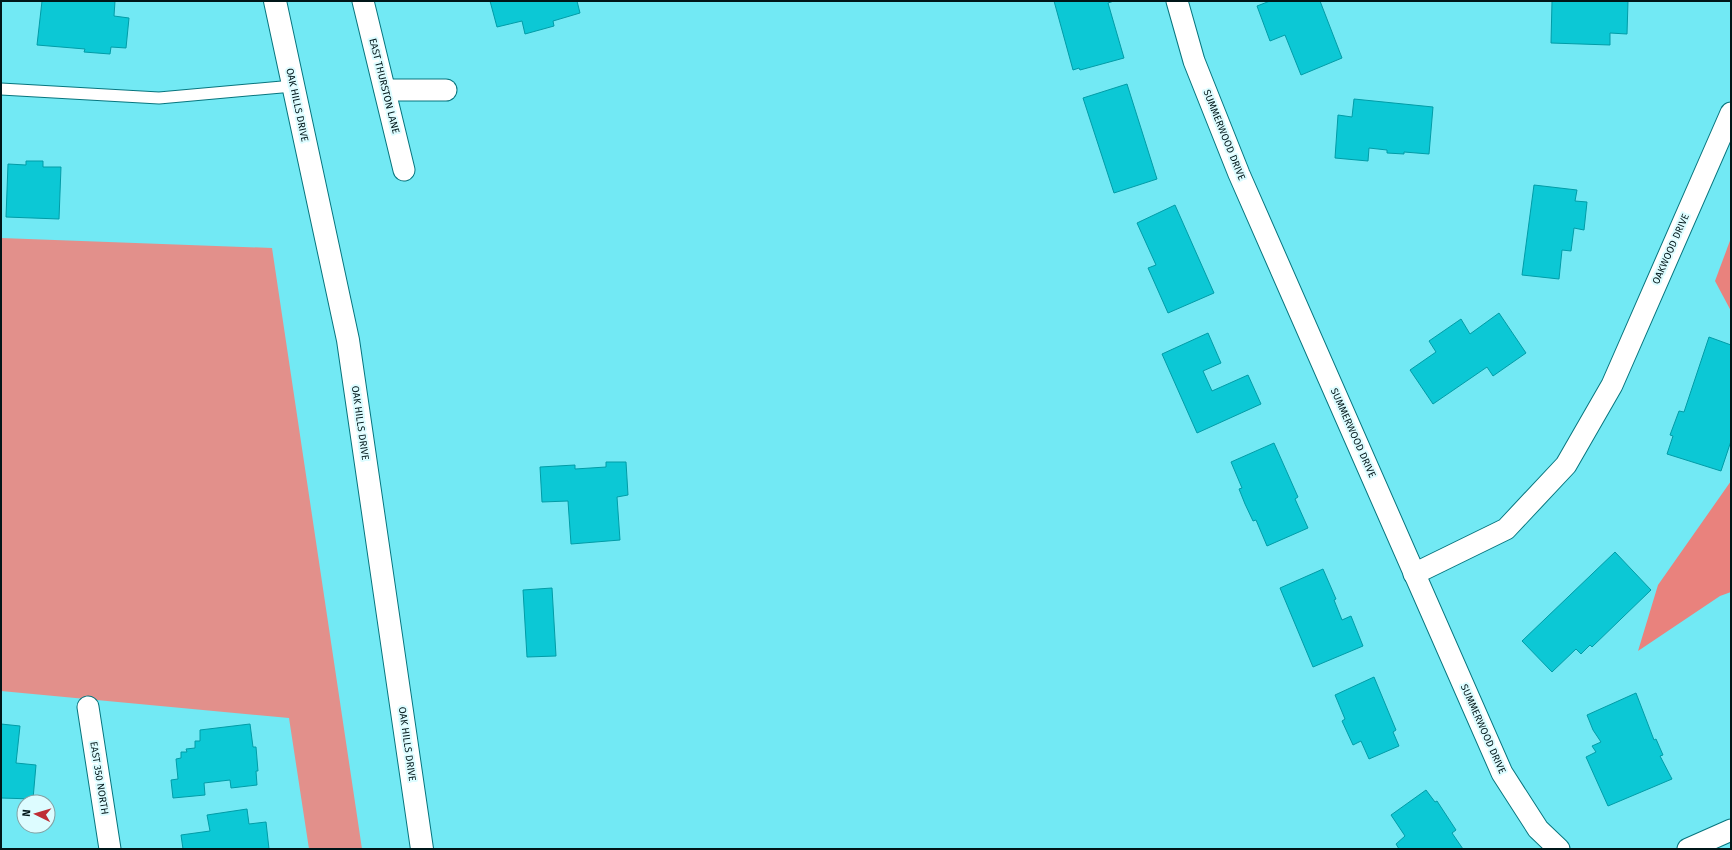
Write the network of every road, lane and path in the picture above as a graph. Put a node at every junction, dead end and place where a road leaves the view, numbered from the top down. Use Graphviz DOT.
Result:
graph roads {
  1 [pos="275,1"];
  2 [pos="363,1"];
  3 [pos="1177,1"];
  4 [pos="293,86"];
  5 [pos="1,89"];
  6 [pos="385,90"];
  7 [pos="446,90"];
  8 [pos="1731,113"];
  9 [pos="404,170"];
  10 [pos="1414,574"];
  11 [pos="88,707"];
  12 [pos="1731,830"];
  13 [pos="110,849"];
  14 [pos="422,849"];
  15 [pos="1559,849"];
  16 [pos="1688,849"];
  1 -- 4 [label="main road, OAK HILLS DRIVE"];
  2 -- 6 [label="street, EAST THURSTON LANE"];
  3 -- 10 [label="street, SUMMERWOOD DRIVE"];
  4 -- 5 [label="lane"];
  4 -- 14 [label="main road, OAK HILLS DRIVE"];
  6 -- 7 [label="street"];
  6 -- 9 [label="street, EAST THURSTON LANE"];
  8 -- 10 [label="street, OAKWOOD DRIVE"];
  10 -- 15 [label="street, SUMMERWOOD DRIVE"];
  11 -- 13 [label="street, EAST 350 NORTH"];
  12 -- 16 [label="street"];
}
